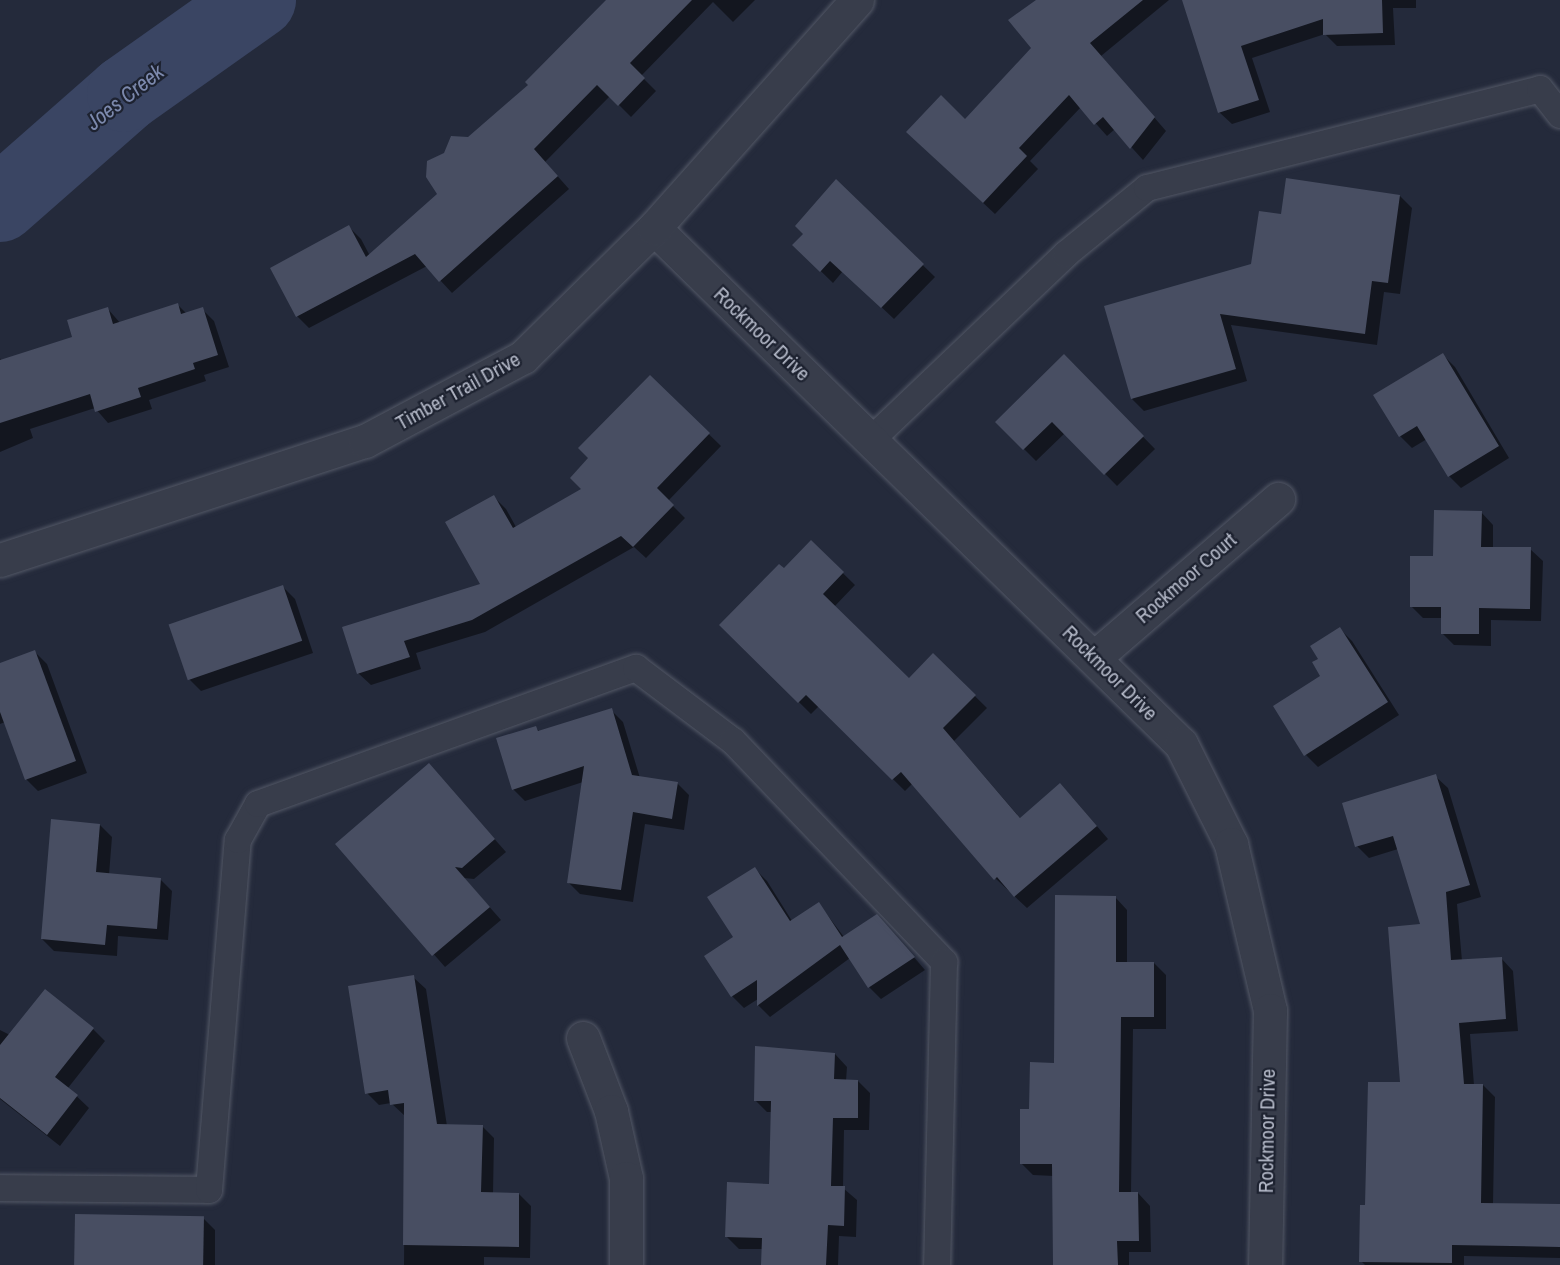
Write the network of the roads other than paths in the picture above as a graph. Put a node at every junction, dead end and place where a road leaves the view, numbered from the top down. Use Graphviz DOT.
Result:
graph roads {
  1 [pos="857,0"];
  2 [pos="1560,115"];
  3 [pos="654,228"];
  4 [pos="871,440"];
  5 [pos="1278,499"];
  6 [pos="0,560"];
  7 [pos="1095,657"];
  8 [pos="583,1038"];
  9 [pos="0,1188"];
  10 [pos="627,1265"];
  11 [pos="937,1265"];
  12 [pos="1265,1265"];
  1 -- 3 [label="street, Timber Trail Drive"];
  2 -- 4 [label="lane"];
  3 -- 4 [label="street, Rockmoor Drive"];
  3 -- 6 [label="street, Timber Trail Drive"];
  4 -- 7 [label="street, Rockmoor Drive"];
  5 -- 7 [label="street, Rockmoor Court"];
  7 -- 12 [label="street, Rockmoor Drive"];
  8 -- 10 [label="street"];
  9 -- 11 [label="lane"];
}
